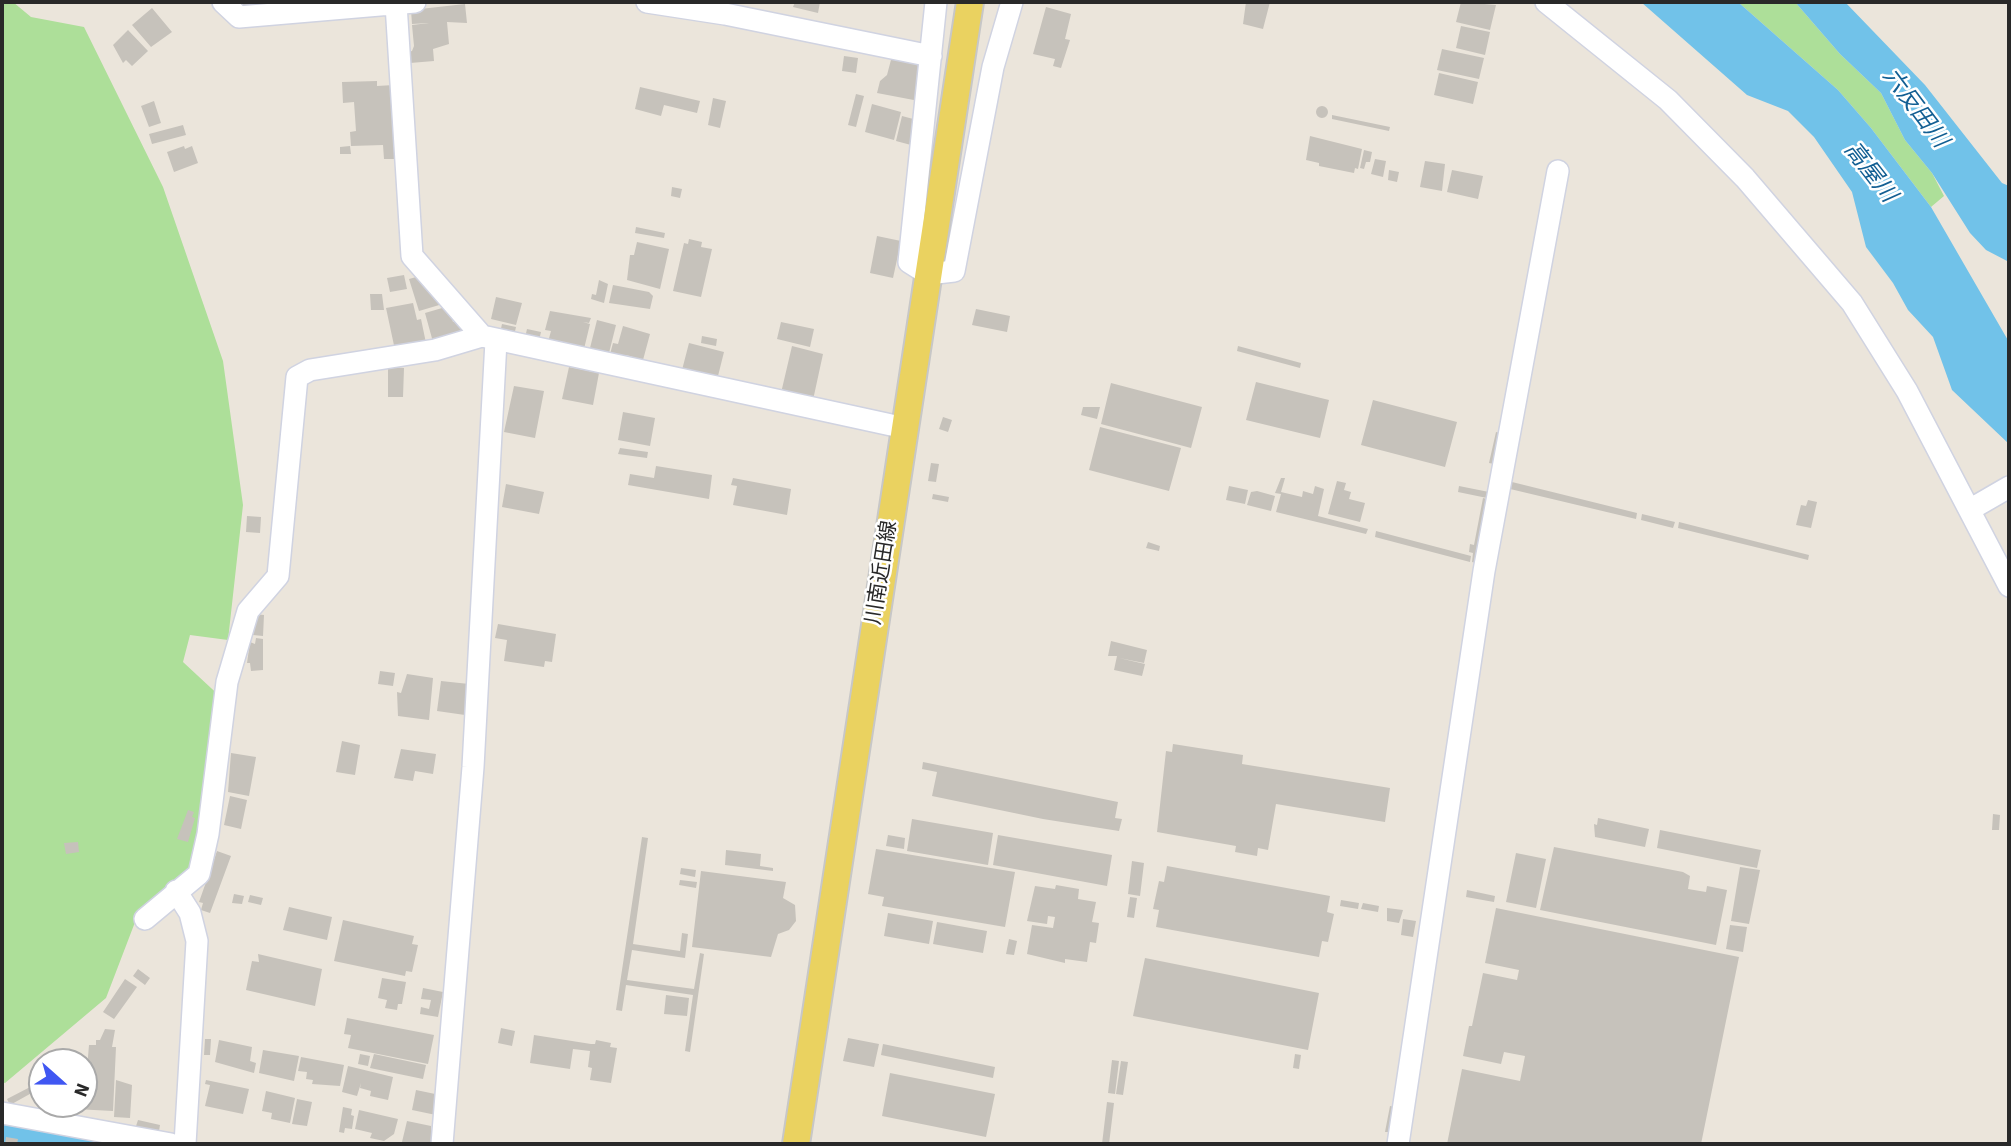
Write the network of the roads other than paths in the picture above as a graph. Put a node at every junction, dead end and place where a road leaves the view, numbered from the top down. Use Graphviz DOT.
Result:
graph roads {
  1 [pos="223,2"];
  2 [pos="647,2"];
  3 [pos="936,2"];
  4 [pos="970,2"];
  5 [pos="1012,2"];
  6 [pos="1546,2"];
  7 [pos="406,3"];
  8 [pos="931,56"];
  9 [pos="1558,171"];
  10 [pos="928,274"];
  11 [pos="489,339"];
  12 [pos="905,428"];
  13 [pos="2009,487"];
  14 [pos="1977,505"];
  15 [pos="2009,586"];
  16 [pos="176,891"];
  17 [pos="145,919"];
  18 [pos="2,1112"];
  19 [pos="171,1144"];
  20 [pos="185,1144"];
  21 [pos="442,1144"];
  22 [pos="796,1144"];
  23 [pos="1398,1144"];
  1 -- 7 [label="street"];
  2 -- 8 [label="street"];
  3 -- 8 [label="street"];
  4 -- 10 [label="main road, 川南近田線"];
  5 -- 10 [label="street"];
  6 -- 14 [label="street"];
  7 -- 11 [label="street"];
  8 -- 10 [label="street"];
  9 -- 23 [label="street"];
  10 -- 12 [label="main road, 川南近田線"];
  11 -- 12 [label="street"];
  11 -- 16 [label="street"];
  11 -- 21 [label="street"];
  12 -- 22 [label="main road, 川南近田線"];
  13 -- 14 [label="street"];
  14 -- 15 [label="street"];
  16 -- 17 [label="street"];
  16 -- 20 [label="street"];
  18 -- 19 [label="street"];
}
